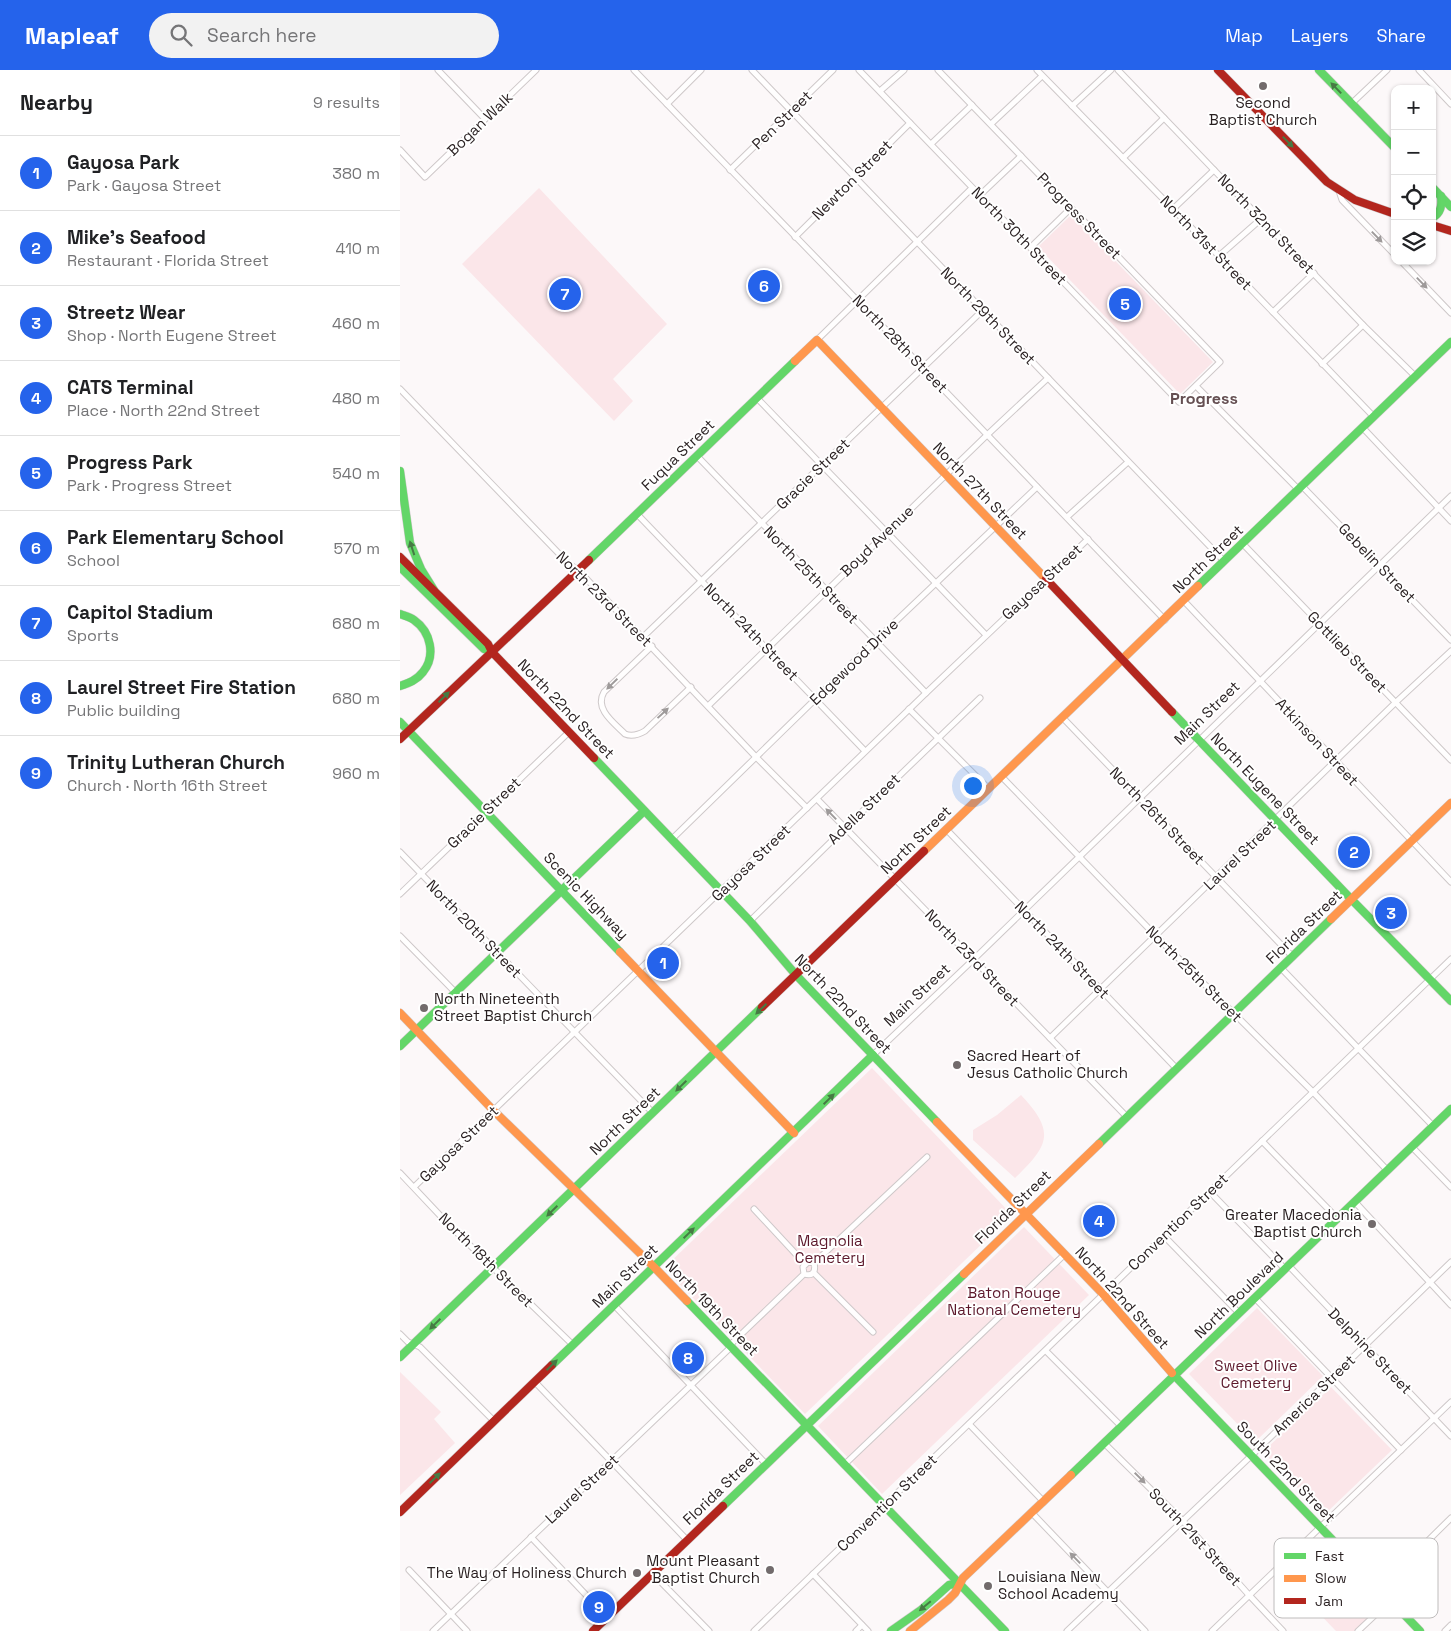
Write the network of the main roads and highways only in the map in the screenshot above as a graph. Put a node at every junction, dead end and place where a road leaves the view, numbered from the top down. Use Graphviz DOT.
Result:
graph roads {
  1 [pos="1218,70"];
  2 [pos="1319,70"];
  3 [pos="1391,144"];
  4 [pos="1436,191"];
  5 [pos="1441,196"];
  6 [pos="1451,207"];
  7 [pos="1391,213"];
  8 [pos="1436,216"];
  9 [pos="1436,226"];
  10 [pos="1451,231"];
  11 [pos="817,340"];
  12 [pos="1451,342"];
  13 [pos="400,471"];
  14 [pos="400,557"];
  15 [pos="400,567"];
  16 [pos="434,590"];
  17 [pos="400,614"];
  18 [pos="492,652"];
  19 [pos="1123,660"];
  20 [pos="400,686"];
  21 [pos="400,722"];
  22 [pos="408,730"];
  23 [pos="400,739"];
  24 [pos="1451,803"];
  25 [pos="644,811"];
  26 [pos="562,891"];
  27 [pos="1352,900"];
  28 [pos="796,976"];
  29 [pos="1451,1001"];
  30 [pos="400,1013"];
  31 [pos="416,1030"];
  32 [pos="400,1046"];
  33 [pos="716,1052"];
  34 [pos="873,1055"];
  35 [pos="1451,1109"];
  36 [pos="794,1133"];
  37 [pos="574,1189"];
  38 [pos="1026,1214"];
  39 [pos="654,1267"];
  40 [pos="400,1357"];
  41 [pos="1174,1375"];
  42 [pos="806,1426"];
  43 [pos="400,1512"];
  44 [pos="1330,1538"];
  45 [pos="959,1583"];
  46 [pos="1407,1618"];
  47 [pos="593,1631"];
  48 [pos="892,1631"];
  49 [pos="910,1631"];
  50 [pos="1005,1631"];
  51 [pos="1420,1631"];
  1 -- 7 [label="main road, one-way"];
  3 -- 2 [label="main road, one-way"];
  4 -- 5 [label="main road"];
  5 -- 6 [label="main road"];
  5 -- 8 [label="main road"];
  9 -- 10 [label="main road"];
  11 -- 18 [label="main road, Fuqua Street"];
  11 -- 19 [label="main road, North 27th Street"];
  12 -- 19 [label="main road, North Street"];
  16 -- 13 [label="main road, one-way"];
  14 -- 16 [label="main road, North 22nd Street"];
  15 -- 18 [label="main road, North 22nd Street"];
  16 -- 18 [label="main road, North 22nd Street"];
  17 -- 20 [label="main road"];
  22 -- 18 [label="main road, Fuqua Street, one-way"];
  18 -- 25 [label="main road, North 22nd Street"];
  19 -- 27 [label="main road, North Eugene Street"];
  19 -- 28 [label="main road, North Street"];
  21 -- 22 [label="main road, Scenic Highway"];
  22 -- 23 [label="main road, Fuqua Street"];
  22 -- 26 [label="main road, Scenic Highway"];
  24 -- 27 [label="main road, Florida Street"];
  25 -- 26 [label="main road"];
  25 -- 28 [label="main road, North 22nd Street"];
  26 -- 31 [label="main road"];
  26 -- 33 [label="main road, Scenic Highway"];
  27 -- 29 [label="main road, North Eugene Street"];
  27 -- 38 [label="main road, Florida Street"];
  28 -- 33 [label="main road, North Street, one-way"];
  28 -- 34 [label="main road, North 22nd Street"];
  30 -- 31 [label="main road, North 19th Street"];
  31 -- 32 [label="main road"];
  31 -- 37 [label="main road, North 19th Street"];
  33 -- 36 [label="main road, Scenic Highway"];
  33 -- 37 [label="main road, North Street, one-way"];
  36 -- 34 [label="main road, Main Street, one-way"];
  34 -- 38 [label="main road, North 22nd Street"];
  35 -- 41 [label="main road, North Boulevard"];
  39 -- 36 [label="main road, Main Street, one-way"];
  37 -- 39 [label="main road, North 19th Street"];
  37 -- 40 [label="main road, North Street, one-way"];
  38 -- 41 [label="main road, North 22nd Street"];
  38 -- 42 [label="main road, Florida Street"];
  39 -- 42 [label="main road, North 19th Street"];
  43 -- 39 [label="main road, Main Street, one-way"];
  41 -- 44 [label="main road, South 22nd Street"];
  41 -- 45 [label="main road, North Boulevard"];
  42 -- 45 [label="main road, North 19th Street"];
  42 -- 47 [label="main road, Florida Street"];
  45 -- 48 [label="main road, North Boulevard, one-way"];
  45 -- 49 [label="main road, North Boulevard"];
  45 -- 50 [label="main road, North 19th Street"];
  46 -- 51 [label="main road, South 22nd Street"];
}
